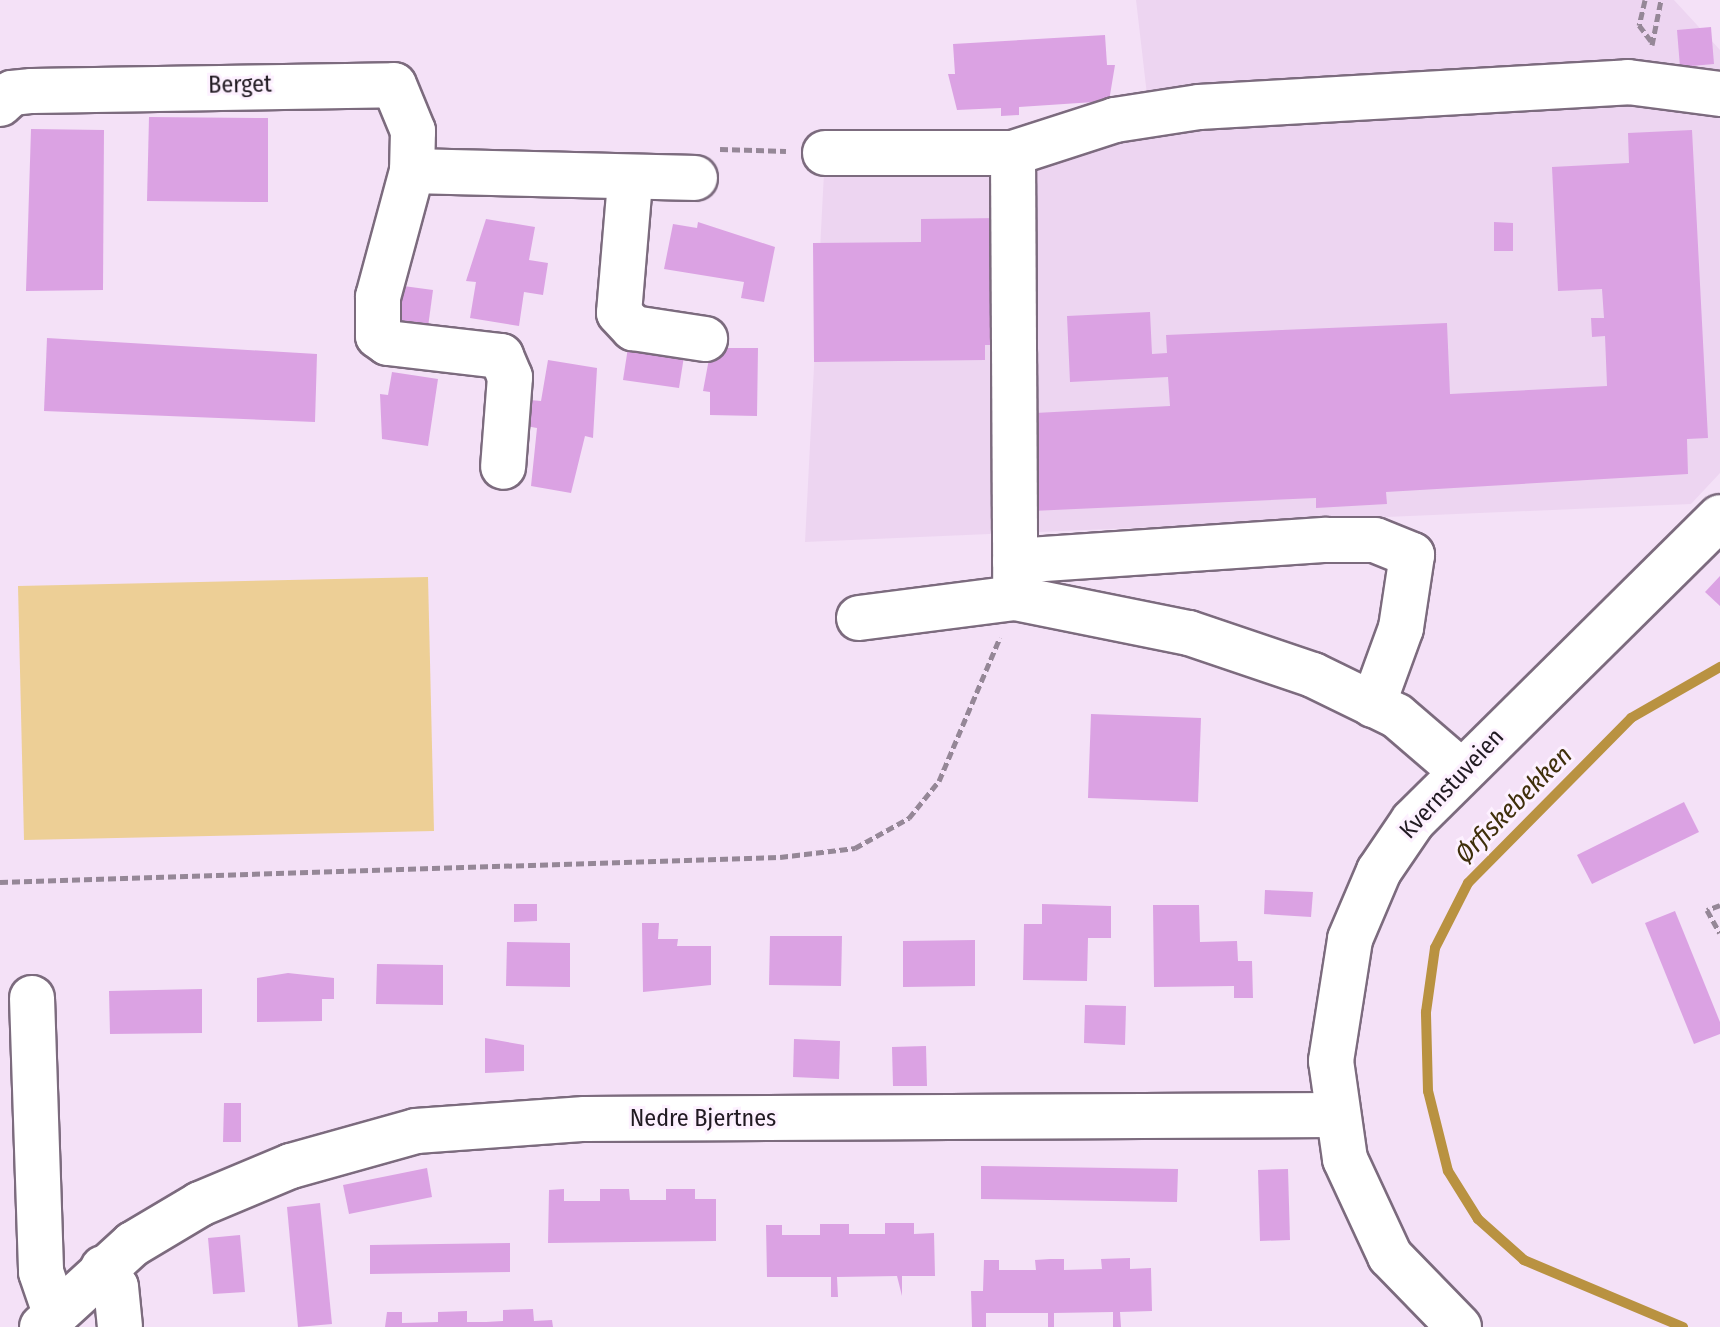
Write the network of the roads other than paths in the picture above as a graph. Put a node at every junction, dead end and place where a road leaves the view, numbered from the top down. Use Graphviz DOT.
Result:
graph roads {
  1 [pos="1720,94"];
  2 [pos="0,104"];
  3 [pos="825,153"];
  4 [pos="1013,153"];
  5 [pos="705,164"];
  6 [pos="412,171"];
  7 [pos="630,182"];
  8 [pos="705,339"];
  9 [pos="503,467"];
  10 [pos="1720,517"];
  11 [pos="1015,579"];
  12 [pos="859,618"];
  13 [pos="1373,705"];
  14 [pos="1461,771"];
  15 [pos="32,998"];
  16 [pos="1335,1115"];
  17 [pos="103,1268"];
  18 [pos="48,1320"];
  19 [pos="120,1327"];
  20 [pos="1459,1327"];
  1 -- 4 [label="street"];
  2 -- 6 [label="street, Berget"];
  3 -- 4 [label="street"];
  4 -- 11 [label="street"];
  5 -- 7 [label="street"];
  6 -- 7 [label="street"];
  6 -- 9 [label="street, Berget"];
  7 -- 8 [label="street"];
  10 -- 14 [label="street, Kvernstuveien"];
  11 -- 12 [label="street"];
  11 -- 13 [label="street"];
  11 -- 13 [label="street"];
  13 -- 14 [label="street"];
  14 -- 16 [label="street, Kvernstuveien"];
  15 -- 18 [label="street"];
  16 -- 17 [label="street, Nedre Bjertnes"];
  16 -- 20 [label="street, Kvernstuveien"];
  17 -- 18 [label="street, Nedre Bjertnes"];
  17 -- 19 [label="street"];
}
